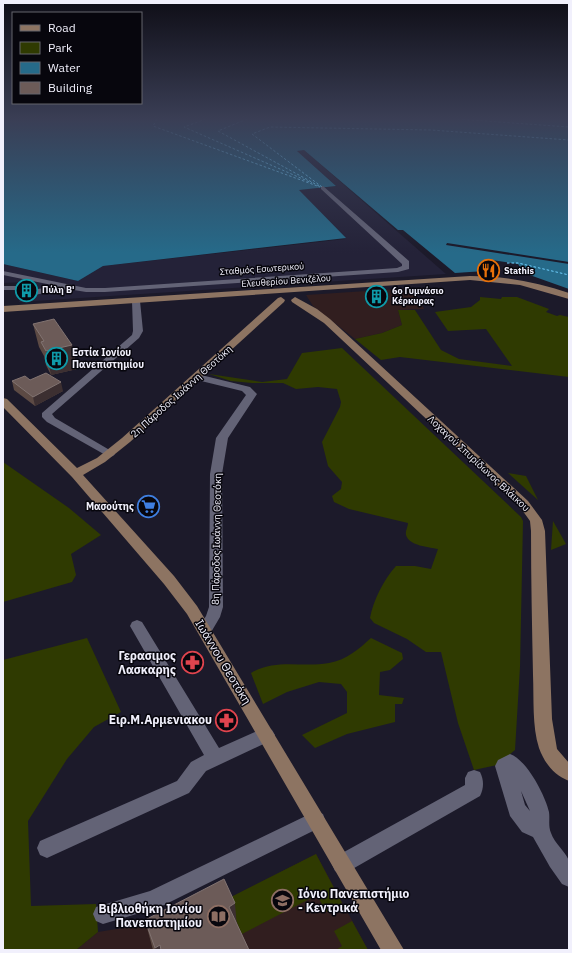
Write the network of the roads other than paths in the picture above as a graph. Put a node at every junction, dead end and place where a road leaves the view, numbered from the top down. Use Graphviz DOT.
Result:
graph roads {
  1 [pos="323,188"];
  2 [pos="3,273"];
  3 [pos="71,287"];
  4 [pos="3,288"];
  5 [pos="26,290"];
  6 [pos="272,292"];
  7 [pos="3,294"];
  8 [pos="297,295"];
  9 [pos="569,296"];
  10 [pos="280,300"];
  11 [pos="136,301"];
  12 [pos="3,309"];
  13 [pos="197,377"];
  14 [pos="5,406"];
  15 [pos="109,454"];
  16 [pos="76,474"];
  17 [pos="137,626"];
  18 [pos="205,630"];
  19 [pos="266,735"];
  20 [pos="215,758"];
  21 [pos="569,773"];
  22 [pos="474,778"];
  23 [pos="316,820"];
  24 [pos="539,830"];
  25 [pos="47,848"];
  26 [pos="342,864"];
  27 [pos="569,877"];
  28 [pos="103,914"];
  29 [pos="393,950"];
  1 -- 3 [label="street, Σταθμός Εσωτερικού"];
  2 -- 3 [label="street, Σταθμός Εσωτερικού"];
  3 -- 5 [label="street"];
  4 -- 5 [label="street"];
  5 -- 7 [label="street"];
  6 -- 8 [label="main road, Ελευθερίου Βενιζέλου"];
  6 -- 10 [label="main road"];
  6 -- 11 [label="main road, Ελευθερίου Βενιζέλου"];
  8 -- 9 [label="main road, Ελευθερίου Βενιζέλου"];
  8 -- 10 [label="main road"];
  8 -- 21 [label="main road, Λοχαγού Σπυρίδωνος Βλάικου"];
  10 -- 13 [label="main road, 2η Πάροδος Ιωάννη Θεοτόκη"];
  11 -- 12 [label="main road, Ελευθερίου Βενιζέλου"];
  11 -- 15 [label="street"];
  13 -- 15 [label="main road, 2η Πάροδος Ιωάννη Θεοτόκη"];
  13 -- 18 [label="street, 8η Πάροδος Ιωάννη Θεοτόκη"];
  14 -- 16 [label="main road, Ιωάννου Θεοτόκη"];
  15 -- 16 [label="main road, 2η Πάροδος Ιωάννη Θεοτόκη"];
  16 -- 18 [label="main road, Ιωάννου Θεοτόκη"];
  17 -- 20 [label="street"];
  18 -- 19 [label="main road, Ιωάννου Θεοτόκη"];
  19 -- 20 [label="street"];
  19 -- 23 [label="main road, Ιωάννου Θεοτόκη"];
  20 -- 25 [label="street"];
  22 -- 26 [label="street"];
  23 -- 26 [label="main road, Ιωάννου Θεοτόκη"];
  23 -- 28 [label="street"];
  24 -- 27 [label="street"];
  26 -- 29 [label="main road, Ιωάννου Θεοτόκη"];
}
